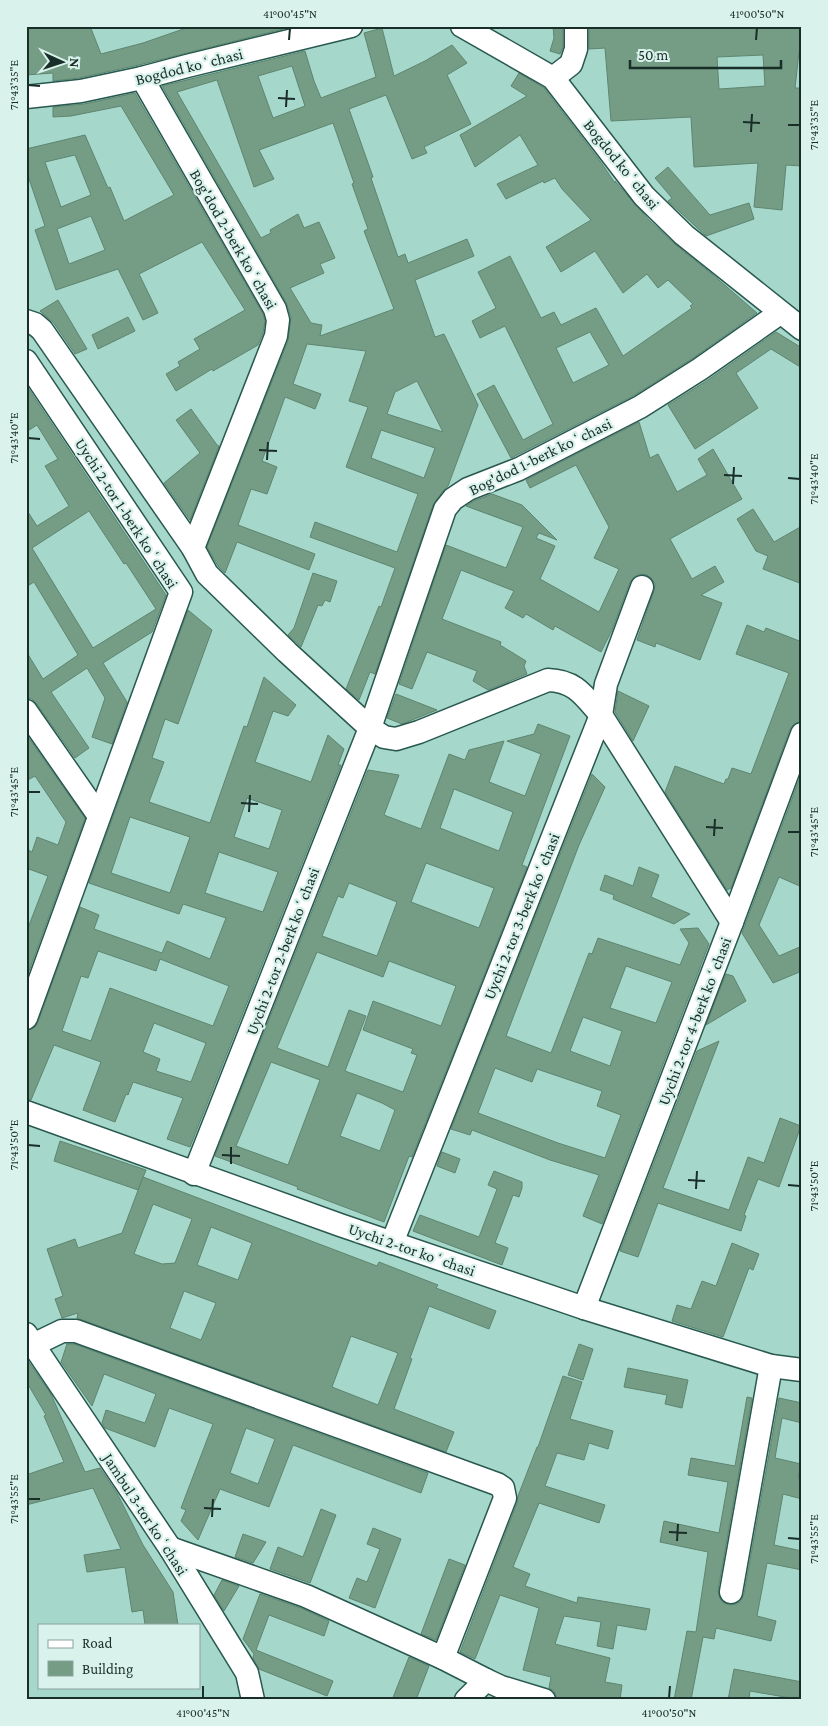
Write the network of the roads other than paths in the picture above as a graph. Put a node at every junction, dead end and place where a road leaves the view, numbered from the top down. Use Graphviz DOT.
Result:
graph roads {
  1 [pos="351,26"];
  2 [pos="462,26"];
  3 [pos="576,26"];
  4 [pos="142,78"];
  5 [pos="553,78"];
  6 [pos="26,97"];
  7 [pos="780,313"];
  8 [pos="26,321"];
  9 [pos="802,329"];
  10 [pos="26,361"];
  11 [pos="193,548"];
  12 [pos="642,587"];
  13 [pos="26,711"];
  14 [pos="601,715"];
  15 [pos="370,728"];
  16 [pos="802,734"];
  17 [pos="99,816"];
  18 [pos="732,922"];
  19 [pos="26,1018"];
  20 [pos="26,1112"];
  21 [pos="194,1174"];
  22 [pos="392,1243"];
  23 [pos="584,1308"];
  24 [pos="30,1340"];
  25 [pos="770,1366"];
  26 [pos="802,1370"];
  27 [pos="170,1548"];
  28 [pos="731,1592"];
  29 [pos="443,1658"];
  30 [pos="486,1680"];
  31 [pos="252,1700"];
  32 [pos="466,1700"];
  33 [pos="544,1700"];
  1 -- 4 [label="street, Bogdod koʻchasi"];
  2 -- 5 [label="street, Bogdod koʻchasi"];
  3 -- 5 [label="street"];
  4 -- 6 [label="street, Bogdod koʻchasi"];
  4 -- 11 [label="street, Bog'dod 2-berk koʻchasi"];
  5 -- 7 [label="street, Bogdod koʻchasi"];
  7 -- 9 [label="street, Bogdod koʻchasi"];
  7 -- 15 [label="street, Bog'dod 1-berk koʻchasi"];
  8 -- 11 [label="street"];
  10 -- 17 [label="street, Uychi 2-tor 1-berk koʻchasi"];
  11 -- 15 [label="street"];
  12 -- 14 [label="street, Uychi 2-tor 3-berk koʻchasi"];
  13 -- 17 [label="street"];
  14 -- 15 [label="street"];
  14 -- 18 [label="street"];
  14 -- 22 [label="street, Uychi 2-tor 3-berk koʻchasi"];
  15 -- 21 [label="street, Uychi 2-tor 2-berk koʻchasi"];
  16 -- 18 [label="street, Uychi 2-tor 4-berk koʻchasi"];
  17 -- 19 [label="street, Uychi 2-tor 1-berk koʻchasi"];
  18 -- 23 [label="street, Uychi 2-tor 4-berk koʻchasi"];
  20 -- 21 [label="street, Uychi 2-tor koʻchasi"];
  21 -- 22 [label="street, Uychi 2-tor koʻchasi"];
  22 -- 23 [label="street, Uychi 2-tor koʻchasi"];
  23 -- 25 [label="street, Uychi 2-tor koʻchasi"];
  24 -- 27 [label="street, Jambul 3-tor koʻchasi"];
  24 -- 29 [label="street"];
  25 -- 26 [label="street, Uychi 2-tor koʻchasi"];
  25 -- 28 [label="street"];
  27 -- 29 [label="street"];
  27 -- 31 [label="street, Jambul 3-tor koʻchasi"];
  29 -- 30 [label="street"];
  30 -- 32 [label="street"];
  30 -- 33 [label="street"];
}
